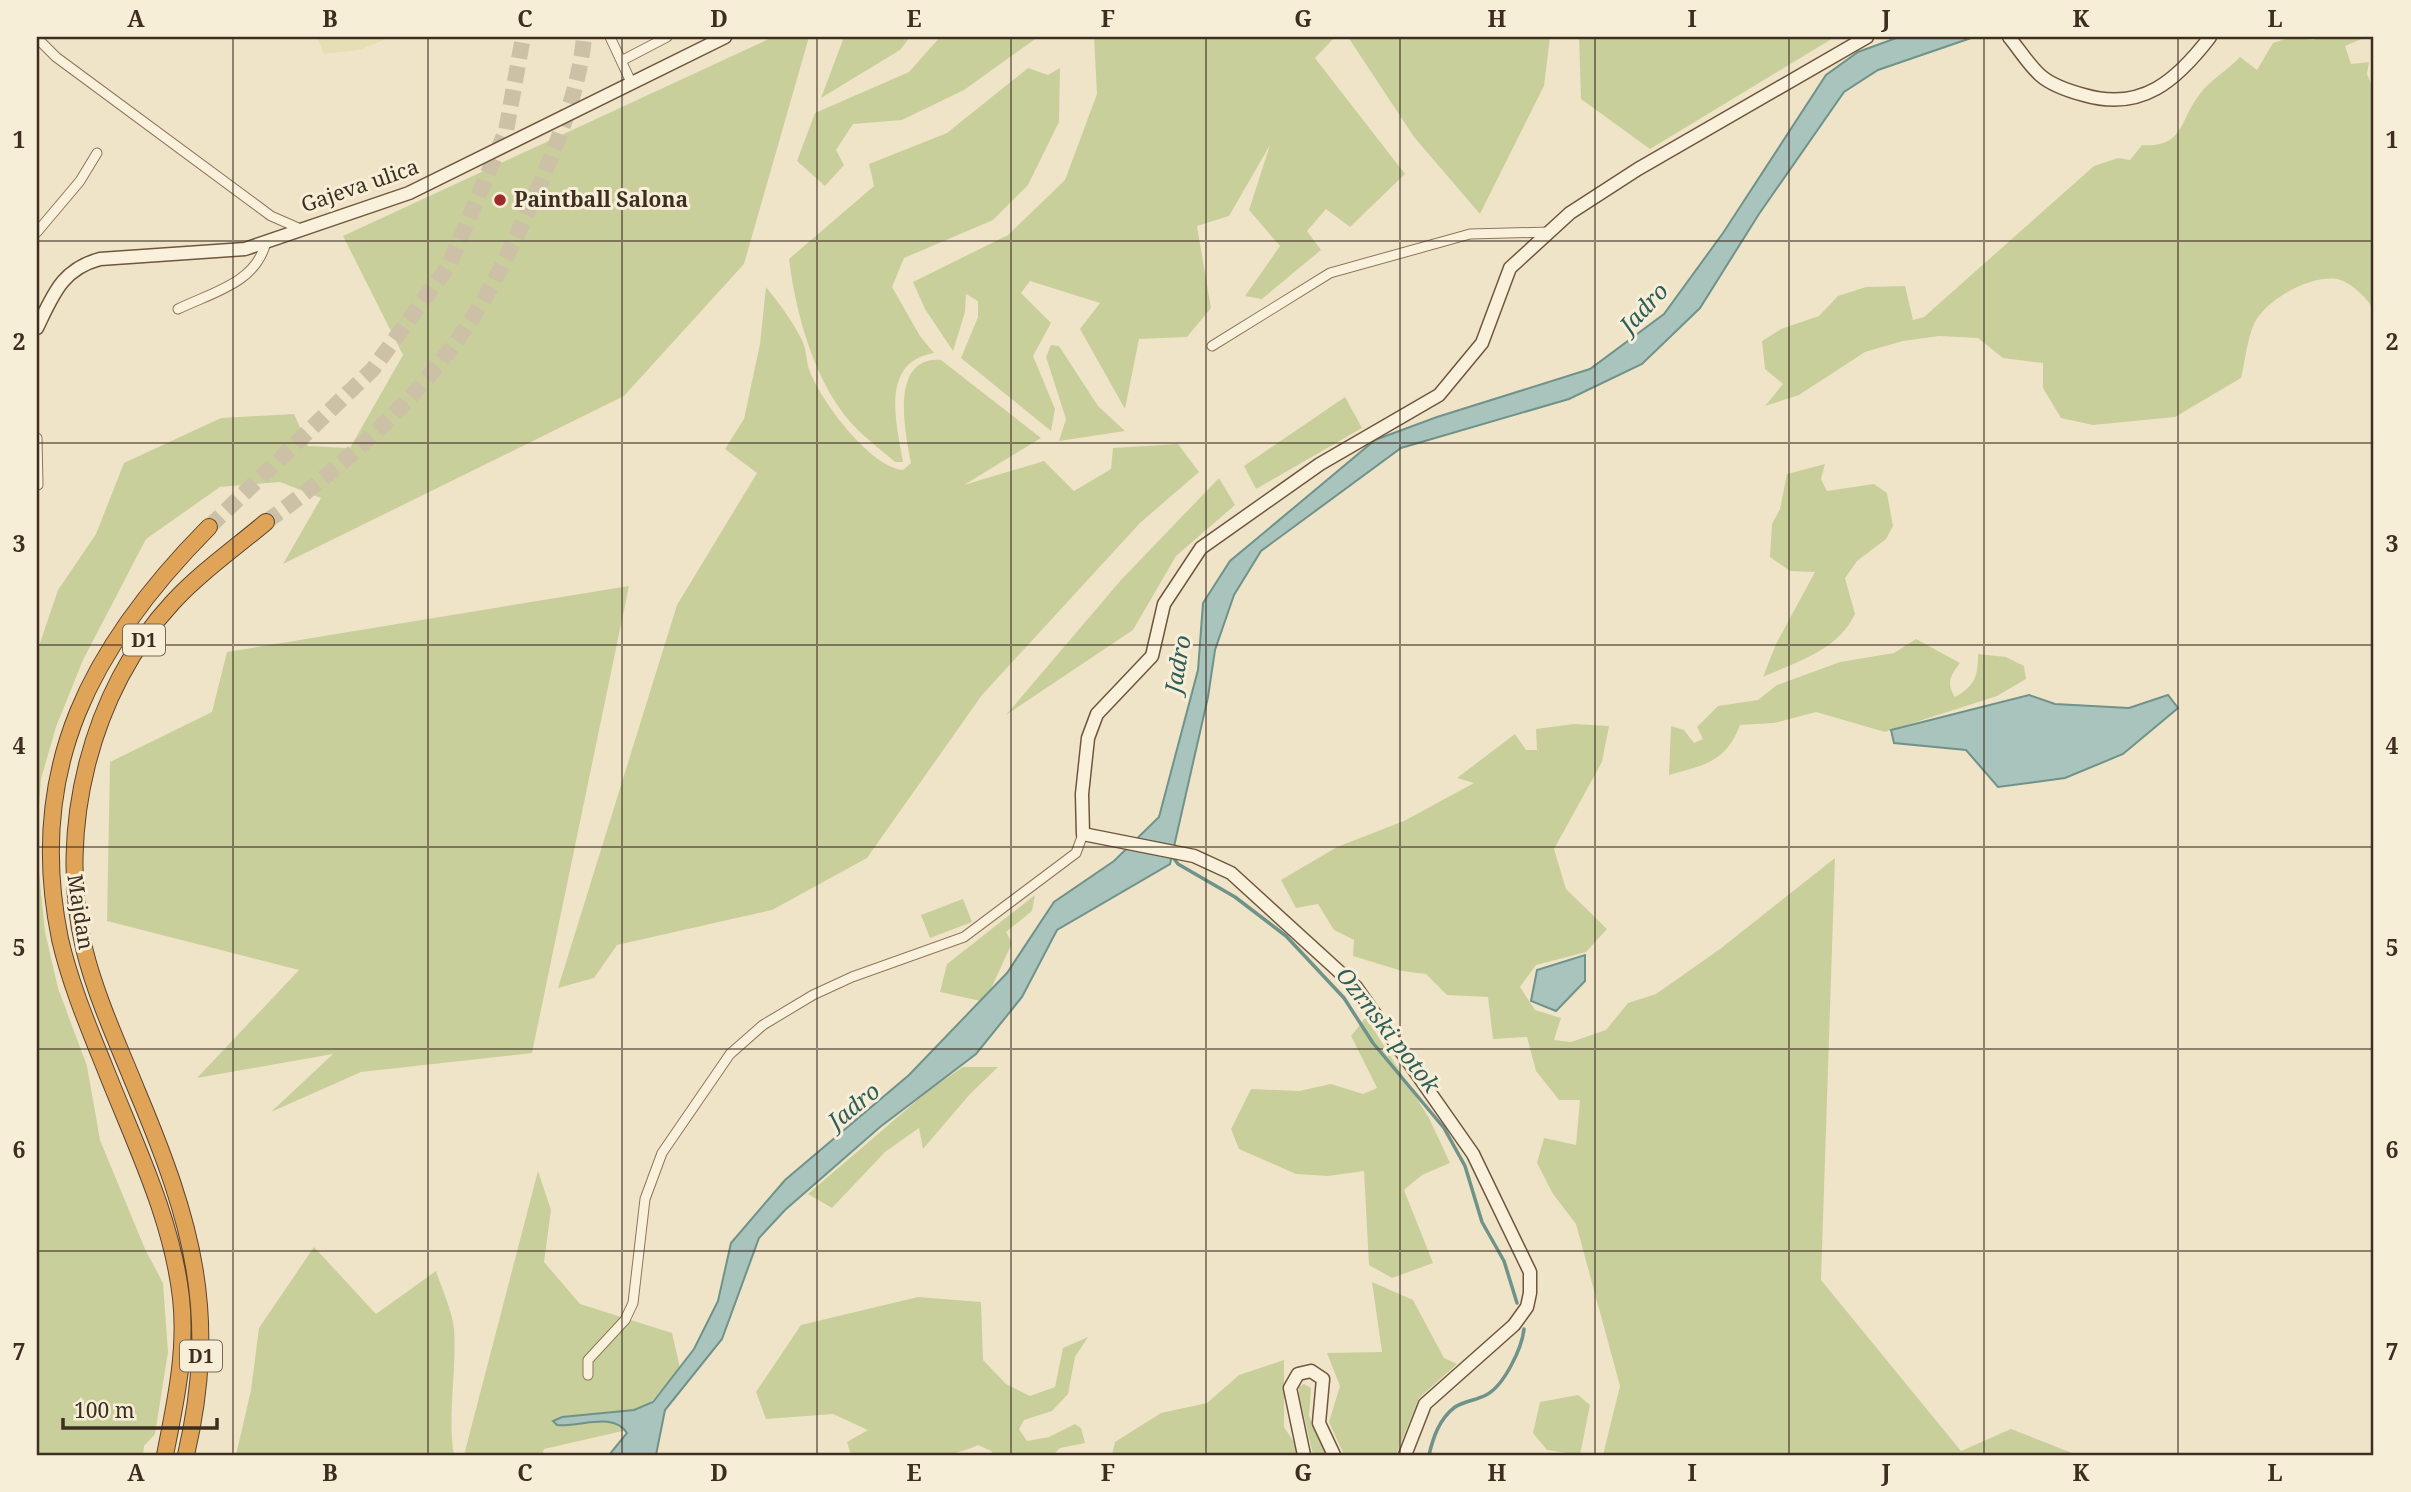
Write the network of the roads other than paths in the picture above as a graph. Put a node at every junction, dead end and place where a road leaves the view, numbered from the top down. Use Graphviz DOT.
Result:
graph roads {
  1 [pos="610,37"];
  2 [pos="667,37"];
  3 [pos="726,37"];
  4 [pos="1867,37"];
  5 [pos="2009,37"];
  6 [pos="2210,37"];
  7 [pos="37,38"];
  8 [pos="623,60"];
  9 [pos="631,82"];
  10 [pos="97,153"];
  11 [pos="303,230"];
  12 [pos="37,232"];
  13 [pos="1550,232"];
  14 [pos="266,242"];
  15 [pos="178,309"];
  16 [pos="37,328"];
  17 [pos="1212,346"];
  18 [pos="37,438"];
  19 [pos="38,485"];
  20 [pos="266,523"];
  21 [pos="209,527"];
  22 [pos="1083,834"];
  23 [pos="587,1375"];
  24 [pos="165,1455"];
  25 [pos="186,1455"];
  26 [pos="1304,1455"];
  27 [pos="1334,1455"];
  28 [pos="1405,1455"];
  1 -- 8 [label="street"];
  2 -- 8 [label="street"];
  3 -- 9 [label="street, Gajeva ulica"];
  4 -- 13 [label="street"];
  5 -- 6 [label="street"];
  7 -- 11 [label="street, Gajeva ulica"];
  8 -- 9 [label="street"];
  9 -- 11 [label="street, Gajeva ulica"];
  10 -- 12 [label="street"];
  11 -- 14 [label="street"];
  13 -- 17 [label="street"];
  13 -- 22 [label="street"];
  14 -- 15 [label="street"];
  14 -- 16 [label="street"];
  18 -- 19 [label="street"];
  20 -- 25 [label="highway, Majdan / D1"];
  21 -- 24 [label="highway, Majdan / D1"];
  22 -- 23 [label="street"];
  22 -- 28 [label="street"];
  26 -- 27 [label="street"];
}
